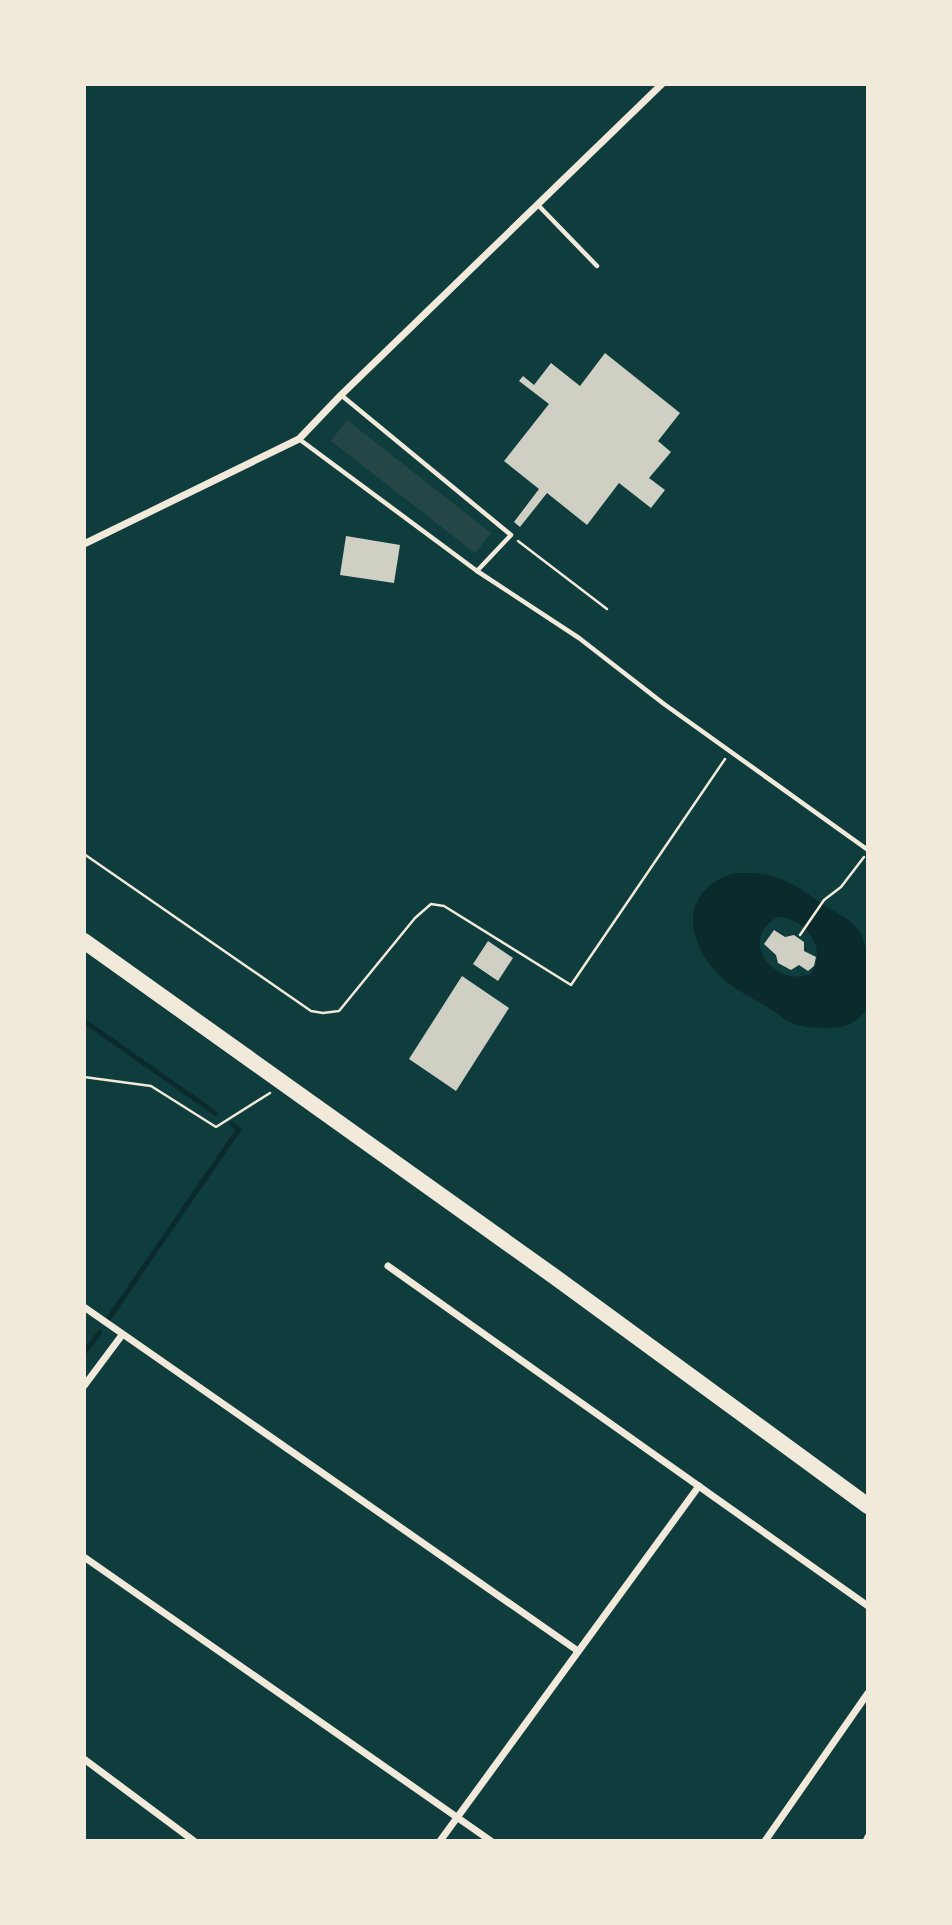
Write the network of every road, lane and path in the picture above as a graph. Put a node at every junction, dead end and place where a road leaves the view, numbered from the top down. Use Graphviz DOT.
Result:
graph roads {
  1 [pos="662,84"];
  2 [pos="537,204"];
  3 [pos="597,266"];
  4 [pos="341,395"];
  5 [pos="299,439"];
  6 [pos="511,535"];
  7 [pos="84,544"];
  8 [pos="477,571"];
  9 [pos="607,609"];
  10 [pos="730,751"];
  11 [pos="868,851"];
  12 [pos="84,854"];
  13 [pos="800,935"];
  14 [pos="84,941"];
  15 [pos="84,1077"];
  16 [pos="285,1084"];
  17 [pos="388,1266"];
  18 [pos="84,1307"];
  19 [pos="122,1335"];
  20 [pos="84,1386"];
  21 [pos="699,1486"];
  22 [pos="868,1506"];
  23 [pos="84,1557"];
  24 [pos="868,1606"];
  25 [pos="578,1651"];
  26 [pos="868,1693"];
  27 [pos="84,1759"];
  28 [pos="457,1818"];
  29 [pos="194,1841"];
  30 [pos="440,1841"];
  31 [pos="491,1841"];
  32 [pos="765,1841"];
  1 -- 2 [label="street"];
  2 -- 3 [label="lane"];
  2 -- 4 [label="street"];
  4 -- 5 [label="street"];
  4 -- 6 [label="lane"];
  5 -- 7 [label="street"];
  5 -- 8 [label="lane"];
  6 -- 8 [label="lane"];
  6 -- 9 [label="path"];
  8 -- 10 [label="lane"];
  10 -- 11 [label="lane"];
  10 -- 12 [label="path"];
  11 -- 13 [label="path"];
  14 -- 16 [label="highway"];
  15 -- 16 [label="path"];
  16 -- 22 [label="highway"];
  17 -- 21 [label="street"];
  18 -- 19 [label="street"];
  19 -- 20 [label="street"];
  19 -- 25 [label="street"];
  21 -- 24 [label="street"];
  21 -- 25 [label="street"];
  23 -- 28 [label="street"];
  25 -- 28 [label="street"];
  26 -- 32 [label="street"];
  27 -- 29 [label="street"];
  28 -- 30 [label="street"];
  28 -- 31 [label="street"];
}
